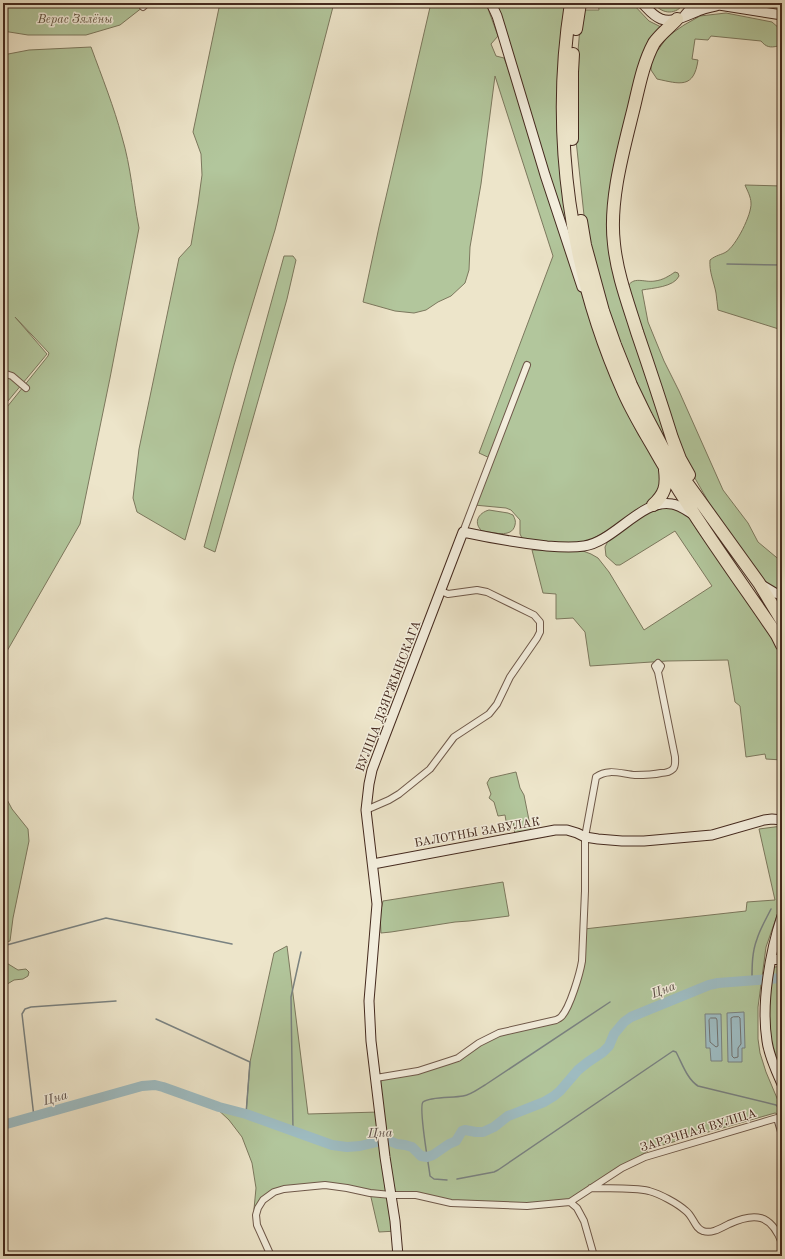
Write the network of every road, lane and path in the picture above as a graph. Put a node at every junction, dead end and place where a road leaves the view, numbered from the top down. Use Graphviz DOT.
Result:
graph roads {
  1 [pos="491,3"];
  2 [pos="693,3"];
  3 [pos="717,4"];
  4 [pos="645,5"];
  5 [pos="575,6"];
  6 [pos="782,14"];
  7 [pos="681,18"];
  8 [pos="597,321"];
  9 [pos="527,365"];
  10 [pos="3,373"];
  11 [pos="26,388"];
  12 [pos="665,469"];
  13 [pos="653,505"];
  14 [pos="695,515"];
  15 [pos="463,532"];
  16 [pos="732,546"];
  17 [pos="759,584"];
  18 [pos="441,591"];
  19 [pos="782,596"];
  20 [pos="782,621"];
  21 [pos="782,645"];
  22 [pos="658,672"];
  23 [pos="366,810"];
  24 [pos="782,820"];
  25 [pos="585,837"];
  26 [pos="373,864"];
  27 [pos="782,916"];
  28 [pos="771,959"];
  29 [pos="782,960"];
  30 [pos="376,1078"];
  31 [pos="782,1084"];
  32 [pos="782,1135"];
  33 [pos="591,1188"];
  34 [pos="391,1195"];
  35 [pos="570,1202"];
  36 [pos="782,1243"];
  37 [pos="271,1256"];
  38 [pos="398,1256"];
  39 [pos="594,1256"];
  1 -- 8 [label="main road"];
  2 -- 7 [label="main road"];
  3 -- 6 [label="main road"];
  3 -- 7 [label="main road"];
  4 -- 7 [label="main road"];
  5 -- 8 [label="highway"];
  5 -- 16 [label="highway"];
  7 -- 16 [label="highway"];
  8 -- 12 [label="highway"];
  9 -- 15 [label="street, ВУЛІЦА ДЗЯРЖЫНСКАГА"];
  10 -- 11 [label="street"];
  12 -- 13 [label="highway"];
  12 -- 14 [label="highway"];
  13 -- 14 [label="main road"];
  13 -- 15 [label="main road"];
  14 -- 21 [label="highway"];
  15 -- 18 [label="main road, ВУЛІЦА ДЗЯРЖЫНСКАГА"];
  16 -- 17 [label="highway"];
  17 -- 19 [label="main road"];
  17 -- 20 [label="highway"];
  18 -- 23 [label="main road, ВУЛІЦА ДЗЯРЖЫНСКАГА"];
  18 -- 23 [label="street"];
  22 -- 25 [label="street"];
  23 -- 26 [label="main road, ВУЛІЦА ДЗЯРЖЫНСКАГА"];
  24 -- 25 [label="main road, БАЛОТНЫ ЗАВУЛАК"];
  25 -- 26 [label="main road, БАЛОТНЫ ЗАВУЛАК"];
  25 -- 30 [label="street"];
  26 -- 30 [label="main road, ВУЛІЦА ДЗЯРЖЫНСКАГА"];
  27 -- 28 [label="main road"];
  28 -- 29 [label="main road"];
  28 -- 31 [label="main road"];
  30 -- 34 [label="main road, ВУЛІЦА ДЗЯРЖЫНСКАГА"];
  32 -- 33 [label="street, ЗАРЭЧНАЯ ВУЛІЦА"];
  33 -- 35 [label="street, ЗАРЭЧНАЯ ВУЛІЦА"];
  33 -- 36 [label="street"];
  34 -- 35 [label="street"];
  34 -- 37 [label="street"];
  34 -- 38 [label="main road, ВУЛІЦА ДЗЯРЖЫНСКАГА"];
  35 -- 39 [label="street"];
}
